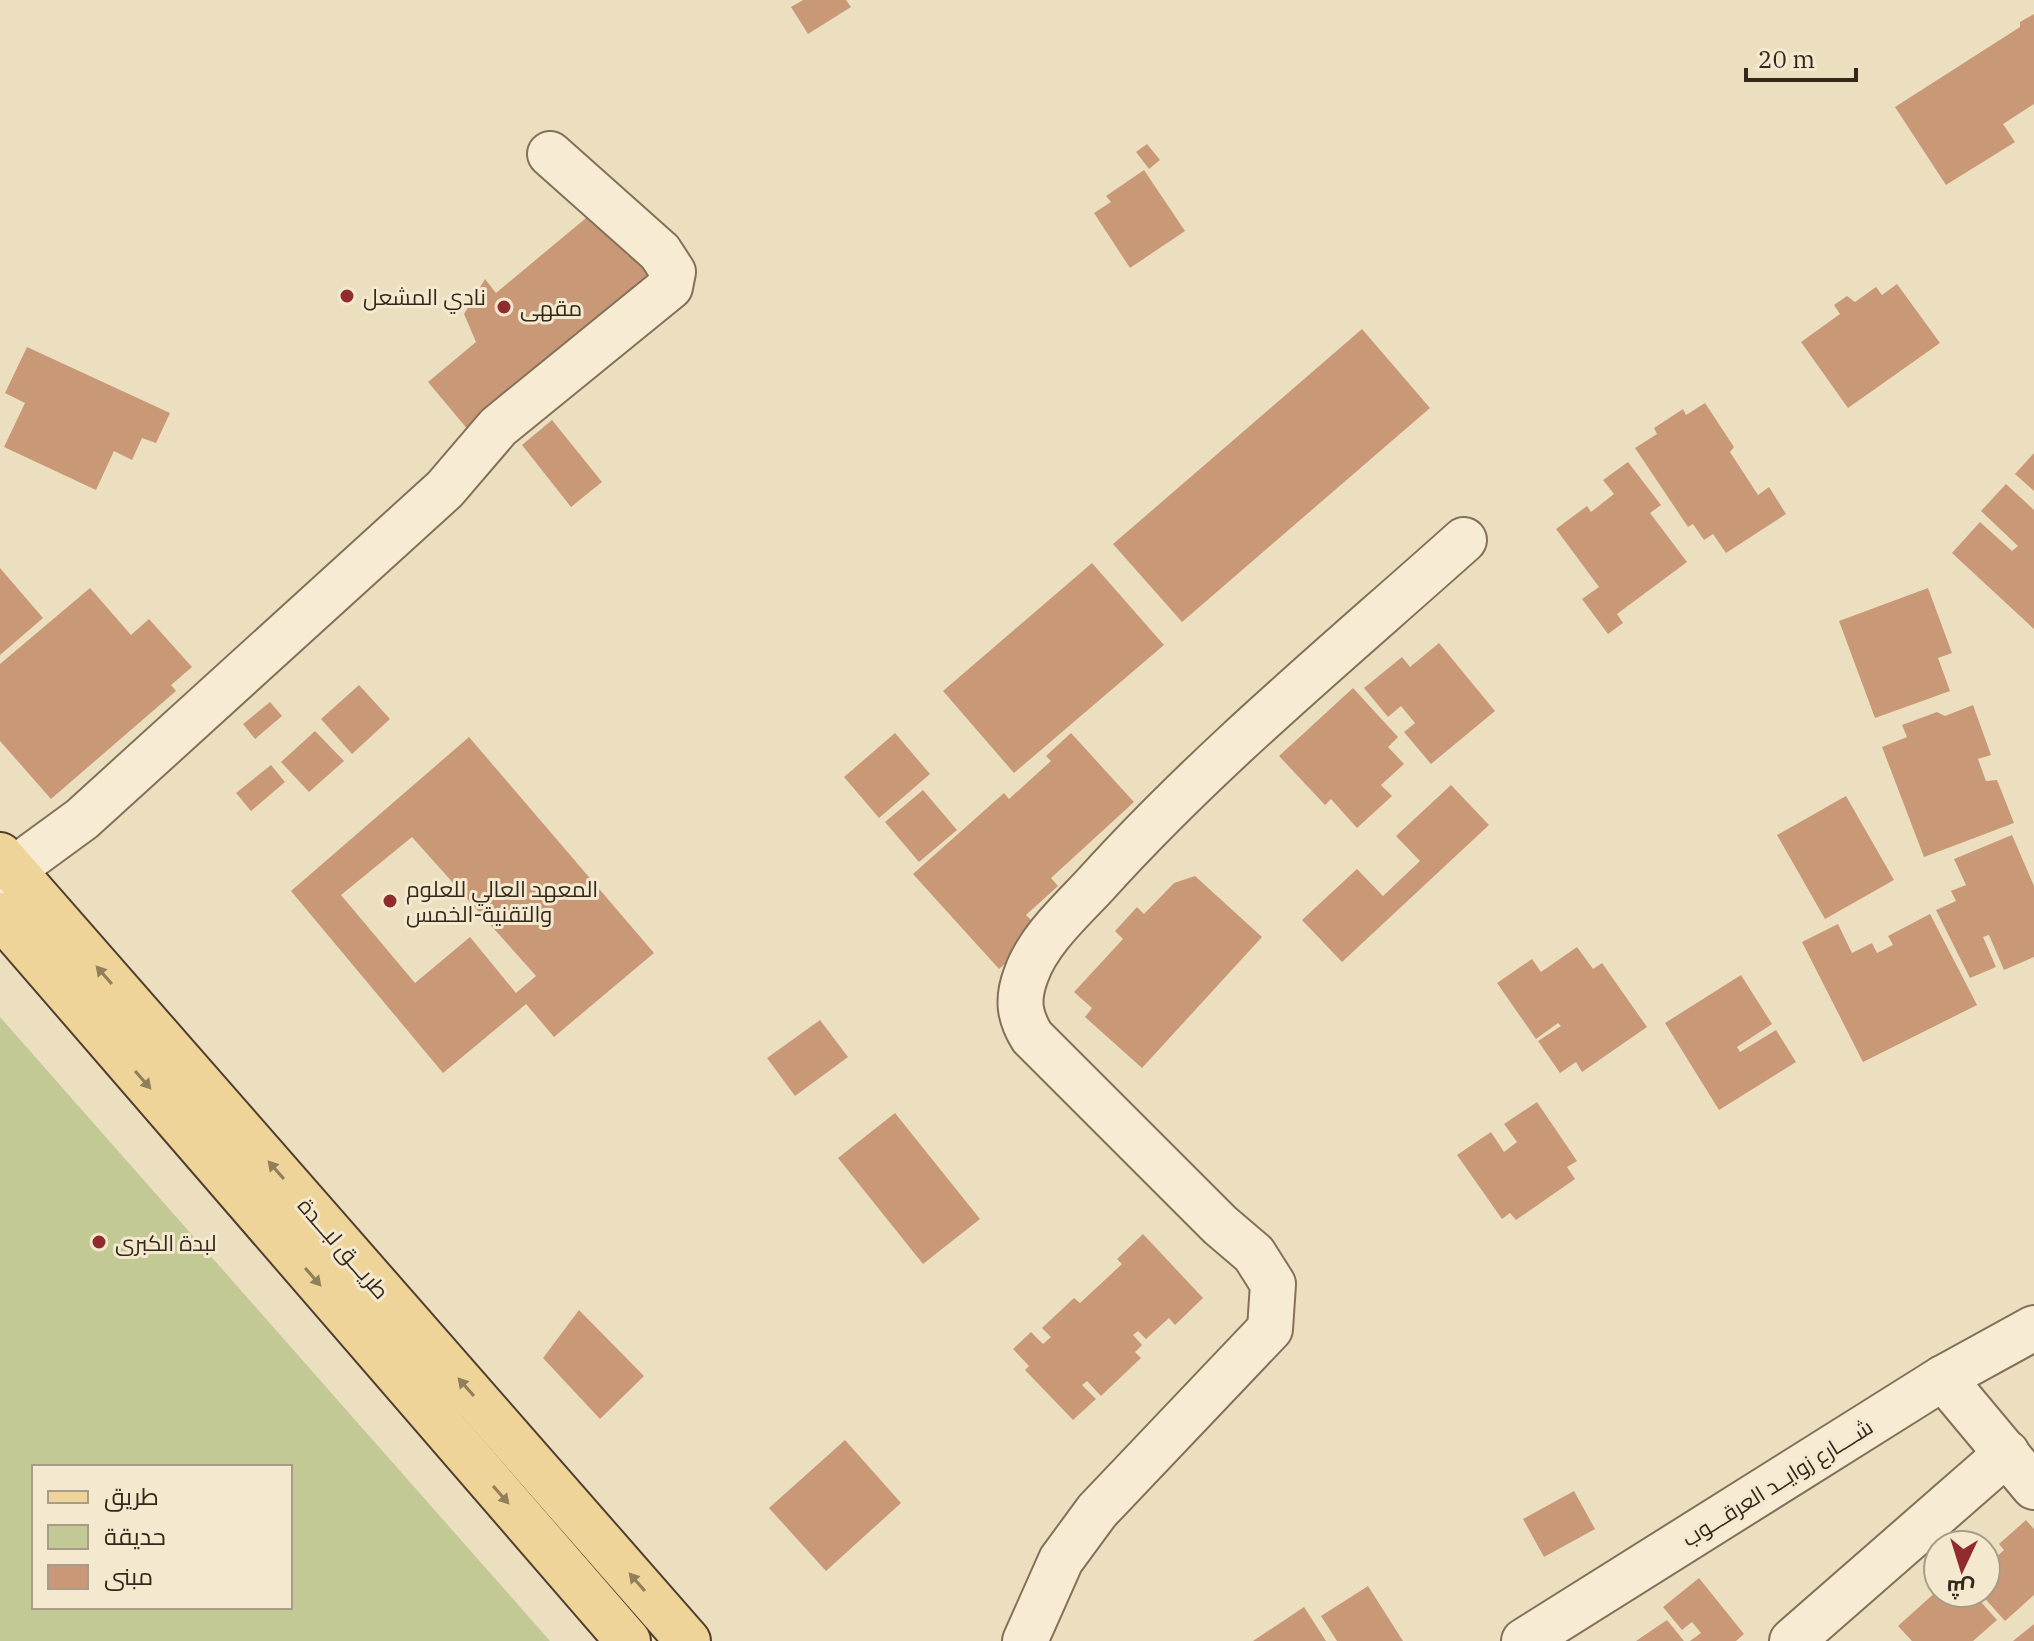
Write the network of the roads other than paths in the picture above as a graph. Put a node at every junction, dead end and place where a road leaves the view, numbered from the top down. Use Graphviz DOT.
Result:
graph roads {
  1 [pos="550,154"];
  2 [pos="1464,540"];
  3 [pos="4,868"];
  4 [pos="0,915"];
  5 [pos="2034,1328"];
  6 [pos="1943,1378"];
  7 [pos="2007,1453"];
  8 [pos="2034,1487"];
  9 [pos="628,1641"];
  10 [pos="688,1641"];
  11 [pos="1025,1641"];
  12 [pos="1524,1641"];
  13 [pos="1792,1641"];
  1 -- 3 [label="street"];
  2 -- 11 [label="street"];
  10 -- 3 [label="main road, طريـــق لبـــدة, one-way"];
  4 -- 9 [label="main road, طريـــق لبـــدة, one-way"];
  5 -- 6 [label="street, شــــارع زوايــد العرقـــوب"];
  6 -- 7 [label="street"];
  6 -- 12 [label="street, شــــارع زوايــد العرقـــوب"];
  7 -- 8 [label="street"];
  7 -- 13 [label="street"];
}
